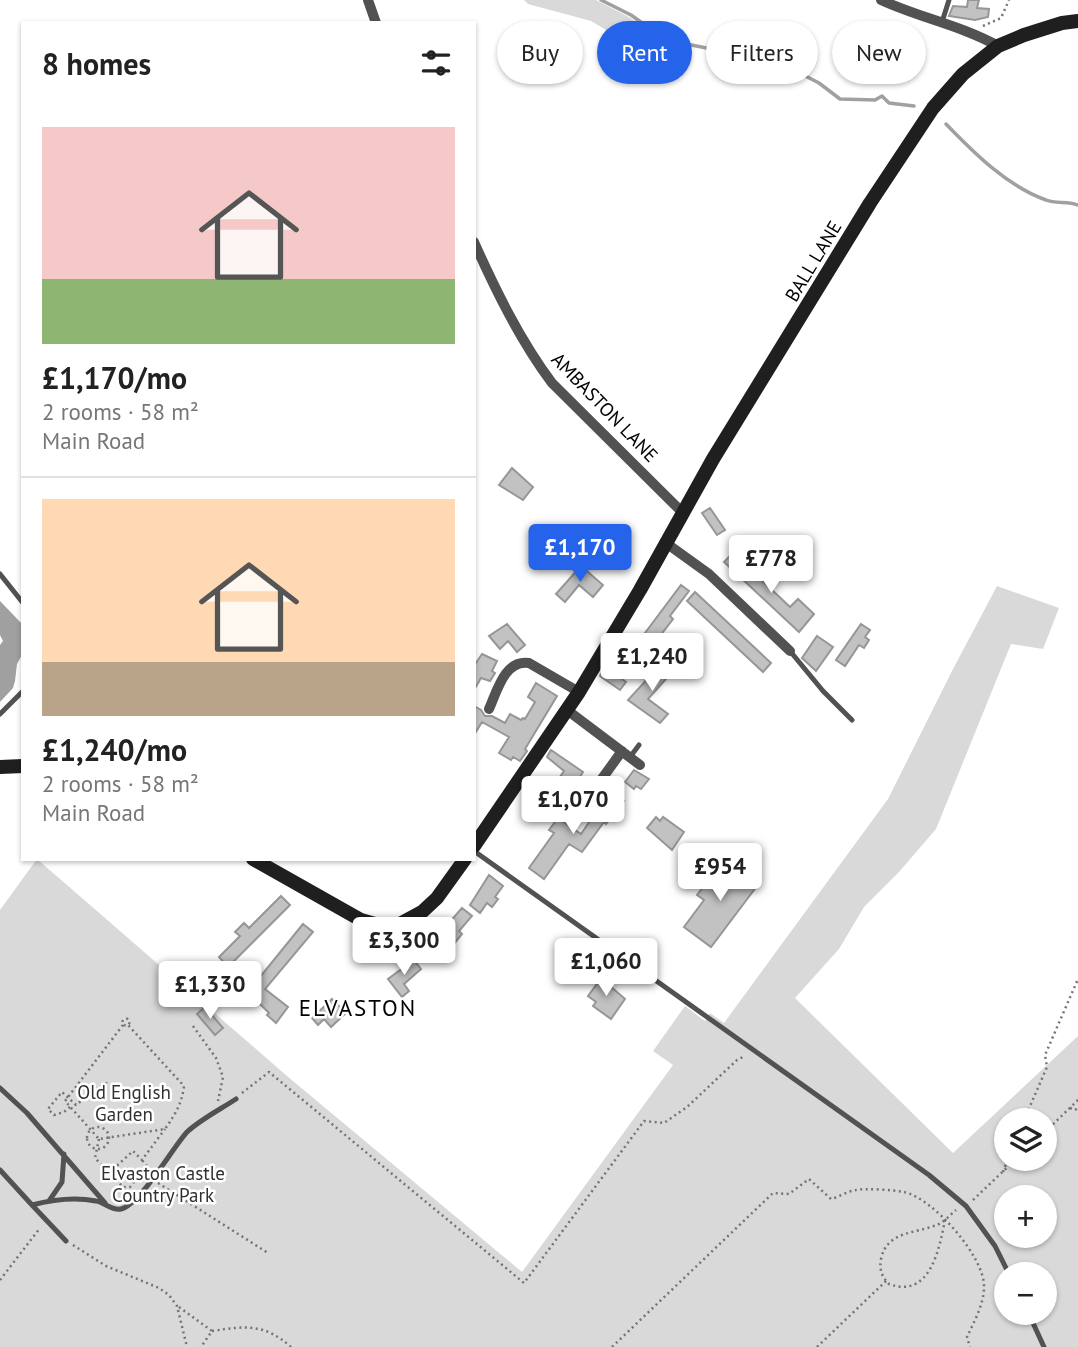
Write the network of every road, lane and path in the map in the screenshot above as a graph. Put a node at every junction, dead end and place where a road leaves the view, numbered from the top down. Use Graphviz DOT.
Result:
graph roads {
  1 [pos="368,0"];
  2 [pos="881,0"];
  3 [pos="949,0"];
  4 [pos="1009,0"];
  5 [pos="375,21"];
  6 [pos="1078,21"];
  7 [pos="942,22"];
  8 [pos="971,31"];
  9 [pos="998,46"];
  10 [pos="476,246"];
  11 [pos="683,513"];
  12 [pos="666,544"];
  13 [pos="0,575"];
  14 [pos="21,601"];
  15 [pos="790,651"];
  16 [pos="579,692"];
  17 [pos="21,693"];
  18 [pos="489,709"];
  19 [pos="567,710"];
  20 [pos="0,714"];
  21 [pos="852,720"];
  22 [pos="639,745"];
  23 [pos="626,754"];
  24 [pos="640,765"];
  25 [pos="21,766"];
  26 [pos="0,767"];
  27 [pos="568,812"];
  28 [pos="476,846"];
  29 [pos="476,850"];
  30 [pos="257,861"];
  31 [pos="464,861"];
  32 [pos="1078,979"];
  33 [pos="193,1027"];
  34 [pos="754,1051"];
  35 [pos="114,1085"];
  36 [pos="0,1088"];
  37 [pos="68,1096"];
  38 [pos="236,1099"];
  39 [pos="1076,1102"];
  40 [pos="70,1107"];
  41 [pos="1029,1108"];
  42 [pos="1070,1108"];
  43 [pos="1078,1108"];
  44 [pos="216,1113"];
  45 [pos="1057,1120"];
  46 [pos="91,1129"];
  47 [pos="165,1129"];
  48 [pos="109,1137"];
  49 [pos="99,1139"];
  50 [pos="97,1149"];
  51 [pos="64,1154"];
  52 [pos="142,1160"];
  53 [pos="0,1170"];
  54 [pos="108,1173"];
  55 [pos="1002,1173"];
  56 [pos="153,1179"];
  57 [pos="49,1201"];
  58 [pos="32,1205"];
  59 [pos="107,1205"];
  60 [pos="966,1206"];
  61 [pos="46,1220"];
  62 [pos="945,1220"];
  63 [pos="66,1241"];
  64 [pos="268,1253"];
  65 [pos="1003,1262"];
  66 [pos="0,1280"];
  67 [pos="886,1281"];
  68 [pos="177,1306"];
  69 [pos="1034,1325"];
  70 [pos="212,1331"];
  71 [pos="187,1347"];
  72 [pos="201,1347"];
  73 [pos="291,1347"];
  74 [pos="612,1347"];
  75 [pos="817,1347"];
  76 [pos="970,1347"];
  77 [pos="1044,1347"];
  1 -- 5 [label="street"];
  2 -- 7 [label="street"];
  3 -- 7 [label="lane"];
  4 -- 8 [label="path"];
  6 -- 9 [label="main road, BALL LANE"];
  7 -- 8 [label="street"];
  8 -- 9 [label="street"];
  9 -- 11 [label="main road, BALL LANE"];
  10 -- 11 [label="street, AMBASTON LANE"];
  11 -- 12 [label="main road, BALL LANE"];
  12 -- 15 [label="street"];
  12 -- 16 [label="main road, BALL LANE"];
  13 -- 14 [label="lane"];
  15 -- 21 [label="lane"];
  16 -- 18 [label="street"];
  16 -- 19 [label="main road, BALL LANE"];
  17 -- 20 [label="lane"];
  19 -- 23 [label="street"];
  19 -- 28 [label="main road, BALL LANE"];
  22 -- 23 [label="lane"];
  23 -- 24 [label="street"];
  23 -- 27 [label="street"];
  25 -- 26 [label="main road"];
  29 -- 34 [label="lane"];
  30 -- 31 [label="main road"];
  32 -- 41 [label="path"];
  33 -- 44 [label="path"];
  34 -- 38 [label="path"];
  34 -- 60 [label="lane"];
  35 -- 37 [label="path"];
  36 -- 51 [label="lane"];
  37 -- 40 [label="path"];
  37 -- 40 [label="path"];
  37 -- 47 [label="path"];
  38 -- 44 [label="lane"];
  39 -- 42 [label="path"];
  40 -- 46 [label="path"];
  42 -- 43 [label="path"];
  42 -- 45 [label="path"];
  44 -- 56 [label="lane"];
  46 -- 48 [label="path"];
  46 -- 49 [label="path"];
  46 -- 50 [label="path"];
  47 -- 48 [label="path"];
  47 -- 52 [label="path"];
  48 -- 49 [label="path"];
  48 -- 50 [label="path"];
  49 -- 50 [label="path"];
  50 -- 54 [label="path"];
  51 -- 57 [label="lane"];
  51 -- 59 [label="lane"];
  52 -- 54 [label="path"];
  52 -- 54 [label="path"];
  53 -- 58 [label="lane"];
  55 -- 60 [label="path"];
  56 -- 59 [label="lane"];
  56 -- 64 [label="path"];
  57 -- 58 [label="lane"];
  57 -- 59 [label="lane"];
  58 -- 61 [label="lane"];
  60 -- 62 [label="path"];
  60 -- 65 [label="lane"];
  61 -- 63 [label="lane"];
  61 -- 66 [label="path"];
  62 -- 67 [label="path"];
  62 -- 67 [label="path"];
  62 -- 74 [label="path"];
  62 -- 76 [label="path"];
  63 -- 68 [label="path"];
  67 -- 75 [label="path"];
  68 -- 70 [label="path"];
  68 -- 71 [label="path"];
  69 -- 77 [label="lane"];
  70 -- 72 [label="path"];
  70 -- 73 [label="path"];
}
